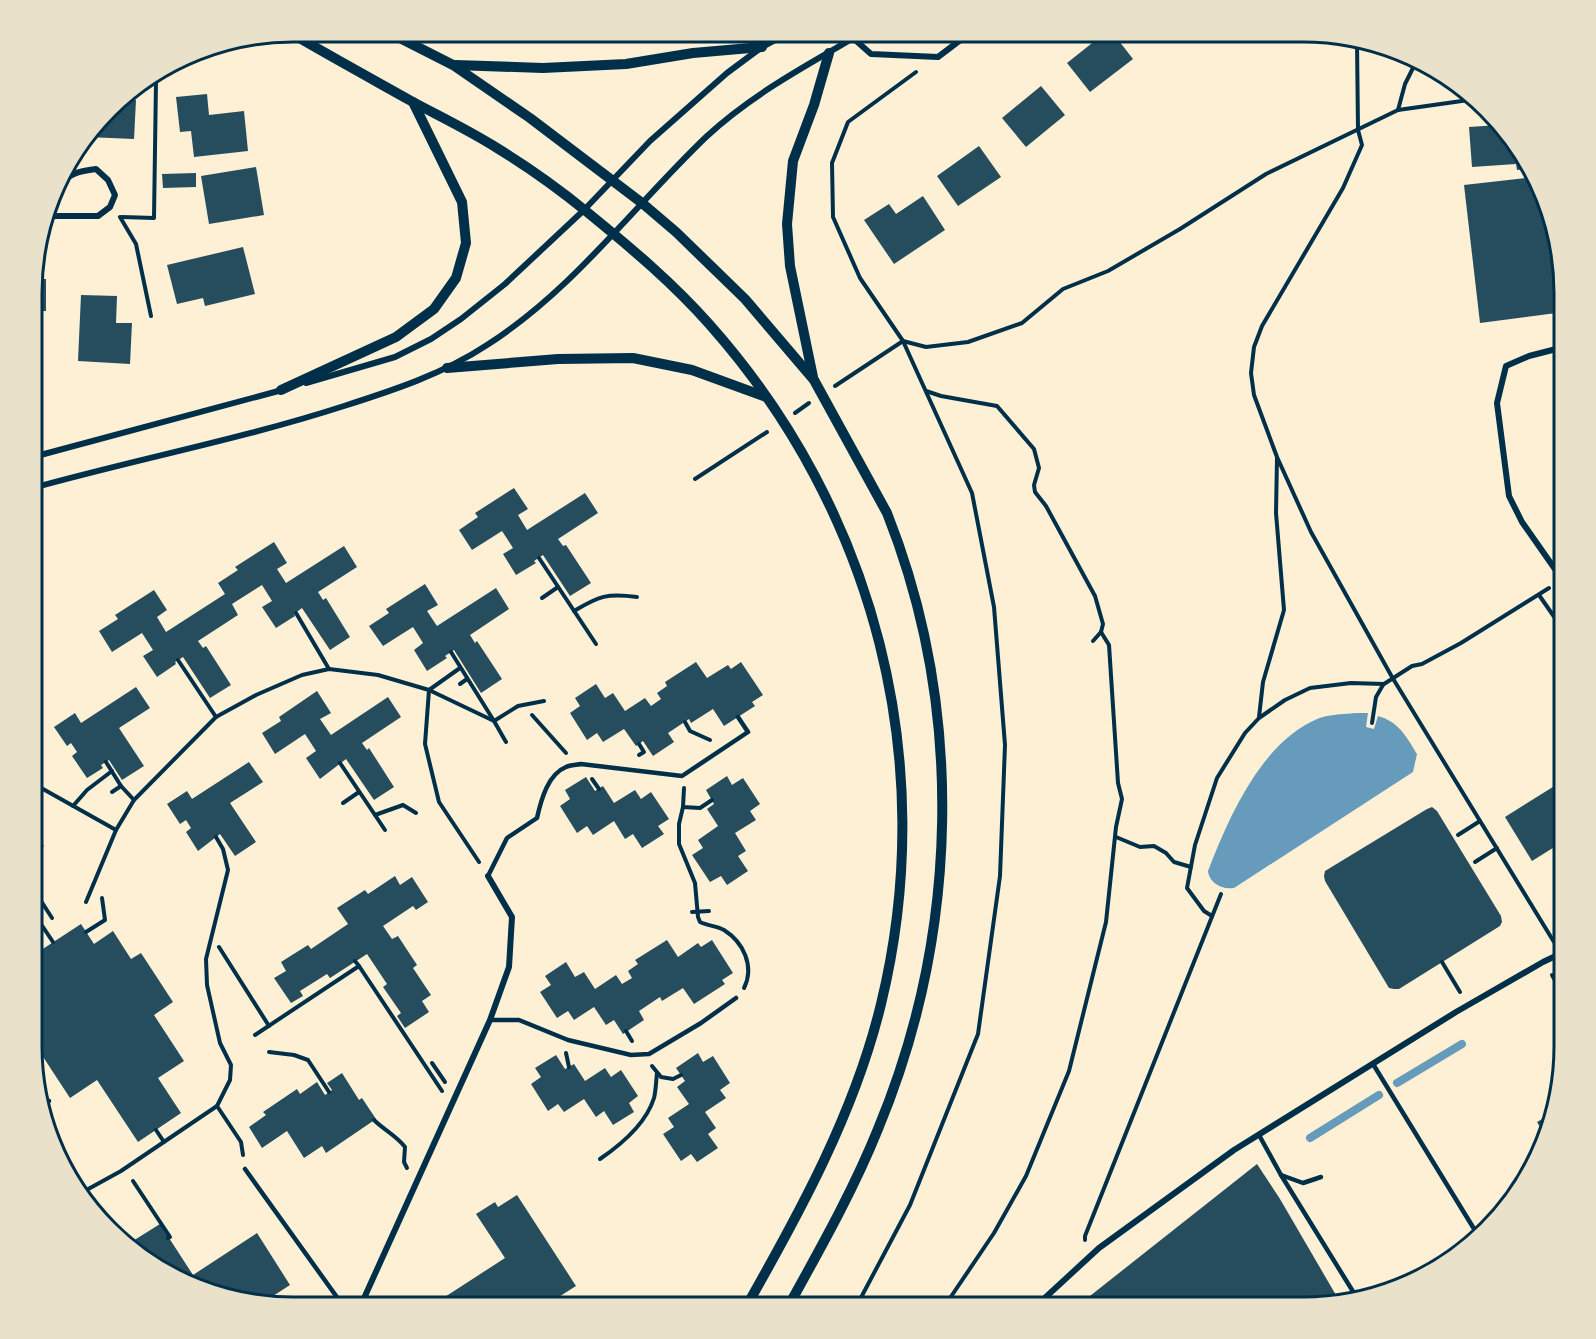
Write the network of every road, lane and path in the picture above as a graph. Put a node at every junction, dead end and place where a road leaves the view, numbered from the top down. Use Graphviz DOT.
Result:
graph roads {
  1 [pos="307,42"];
  2 [pos="408,42"];
  3 [pos="771,42"];
  4 [pos="847,42"];
  5 [pos="858,42"];
  6 [pos="958,42"];
  7 [pos="762,47"];
  8 [pos="1357,48"];
  9 [pos="829,53"];
  10 [pos="938,57"];
  11 [pos="453,65"];
  12 [pos="1413,68"];
  13 [pos="155,83"];
  14 [pos="1464,101"];
  15 [pos="413,102"];
  16 [pos="1398,110"];
  17 [pos="1358,130"];
  18 [pos="73,174"];
  19 [pos="613,180"];
  20 [pos="642,203"];
  21 [pos="584,210"];
  22 [pos="54,216"];
  23 [pos="98,216"];
  24 [pos="120,217"];
  25 [pos="614,235"];
  26 [pos="151,316"];
  27 [pos="903,341"];
  28 [pos="1554,350"];
  29 [pos="880,356"];
  30 [pos="447,369"];
  31 [pos="813,380"];
  32 [pos="282,390"];
  33 [pos="925,391"];
  34 [pos="767,397"];
  35 [pos="42,455"];
  36 [pos="1277,457"];
  37 [pos="42,486"];
  38 [pos="539,558"];
  39 [pos="1554,568"];
  40 [pos="558,587"];
  41 [pos="637,597"];
  42 [pos="542,598"];
  43 [pos="574,611"];
  44 [pos="296,613"];
  45 [pos="1554,617"];
  46 [pos="1101,632"];
  47 [pos="1093,641"];
  48 [pos="596,644"];
  49 [pos="451,652"];
  50 [pos="177,660"];
  51 [pos="460,668"];
  52 [pos="329,669"];
  53 [pos="1392,677"];
  54 [pos="468,679"];
  55 [pos="460,684"];
  56 [pos="1384,684"];
  57 [pos="429,690"];
  58 [pos="544,701"];
  59 [pos="532,715"];
  60 [pos="216,717"];
  61 [pos="738,717"];
  62 [pos="1259,718"];
  63 [pos="494,721"];
  64 [pos="685,722"];
  65 [pos="1372,723"];
  66 [pos="712,741"];
  67 [pos="506,742"];
  68 [pos="639,744"];
  69 [pos="562,749"];
  70 [pos="644,752"];
  71 [pos="106,762"];
  72 [pos="340,763"];
  73 [pos="112,771"];
  74 [pos="682,776"];
  75 [pos="122,786"];
  76 [pos="42,789"];
  77 [pos="112,792"];
  78 [pos="359,792"];
  79 [pos="134,800"];
  80 [pos="712,800"];
  81 [pos="343,803"];
  82 [pos="73,806"];
  83 [pos="683,807"];
  84 [pos="416,813"];
  85 [pos="375,815"];
  86 [pos="1480,821"];
  87 [pos="116,830"];
  88 [pos="385,830"];
  89 [pos="1458,835"];
  90 [pos="216,837"];
  91 [pos="1116,837"];
  92 [pos="1497,848"];
  93 [pos="1475,862"];
  94 [pos="1191,867"];
  95 [pos="488,876"];
  96 [pos="1221,894"];
  97 [pos="102,898"];
  98 [pos="42,902"];
  99 [pos="86,902"];
  100 [pos="709,911"];
  101 [pos="695,912"];
  102 [pos="1212,916"];
  103 [pos="52,918"];
  104 [pos="42,926"];
  105 [pos="86,932"];
  106 [pos="1554,939"];
  107 [pos="53,942"];
  108 [pos="219,947"];
  109 [pos="1554,957"];
  110 [pos="355,961"];
  111 [pos="1442,962"];
  112 [pos="1543,962"];
  113 [pos="359,966"];
  114 [pos="1554,979"];
  115 [pos="738,996"];
  116 [pos="1468,1005"];
  117 [pos="490,1020"];
  118 [pos="269,1026"];
  119 [pos="255,1035"];
  120 [pos="269,1052"];
  121 [pos="566,1056"];
  122 [pos="1373,1064"];
  123 [pos="569,1067"];
  124 [pos="681,1075"];
  125 [pos="329,1092"];
  126 [pos="453,1102"];
  127 [pos="217,1106"];
  128 [pos="374,1120"];
  129 [pos="156,1130"];
  130 [pos="1259,1134"];
  131 [pos="164,1142"];
  132 [pos="600,1159"];
  133 [pos="245,1169"];
  134 [pos="1281,1175"];
  135 [pos="421,1176"];
  136 [pos="1321,1177"];
  137 [pos="133,1181"];
  138 [pos="87,1189"];
  139 [pos="1474,1229"];
  140 [pos="168,1238"];
  141 [pos="1085,1260"];
  142 [pos="1353,1292"];
  143 [pos="337,1297"];
  144 [pos="365,1297"];
  145 [pos="752,1297"];
  146 [pos="793,1297"];
  147 [pos="861,1297"];
  148 [pos="951,1297"];
  149 [pos="1046,1297"];
  1 -- 15 [label="street"];
  2 -- 11 [label="street"];
  3 -- 7 [label="street"];
  4 -- 9 [label="street"];
  5 -- 10 [label="street"];
  6 -- 10 [label="street"];
  7 -- 11 [label="street"];
  7 -- 19 [label="street"];
  8 -- 17 [label="path"];
  9 -- 20 [label="street"];
  9 -- 31 [label="street"];
  10 -- 27 [label="path"];
  11 -- 19 [label="street"];
  12 -- 16 [label="path"];
  13 -- 24 [label="path"];
  14 -- 16 [label="path"];
  15 -- 21 [label="street"];
  15 -- 32 [label="street"];
  16 -- 17 [label="path"];
  17 -- 27 [label="path"];
  17 -- 36 [label="path"];
  18 -- 23 [label="street"];
  19 -- 20 [label="street"];
  19 -- 21 [label="street"];
  20 -- 25 [label="street"];
  20 -- 31 [label="street"];
  21 -- 25 [label="street"];
  21 -- 32 [label="street"];
  22 -- 23 [label="street"];
  23 -- 24 [label="path"];
  24 -- 26 [label="path"];
  25 -- 30 [label="street"];
  25 -- 34 [label="street"];
  27 -- 29 [label="path"];
  27 -- 33 [label="path"];
  28 -- 39 [label="street"];
  30 -- 34 [label="street"];
  30 -- 37 [label="street"];
  31 -- 146 [label="street"];
  32 -- 35 [label="street"];
  33 -- 46 [label="path"];
  33 -- 147 [label="path"];
  34 -- 145 [label="street"];
  36 -- 53 [label="path"];
  36 -- 62 [label="path"];
  38 -- 40 [label="path"];
  40 -- 42 [label="path"];
  40 -- 43 [label="path"];
  41 -- 43 [label="path"];
  43 -- 48 [label="path"];
  44 -- 52 [label="path"];
  45 -- 53 [label="path"];
  46 -- 47 [label="path"];
  46 -- 91 [label="path"];
  49 -- 51 [label="path"];
  50 -- 60 [label="path"];
  51 -- 54 [label="path"];
  51 -- 57 [label="path"];
  52 -- 57 [label="path"];
  52 -- 60 [label="path"];
  53 -- 56 [label="path"];
  53 -- 86 [label="path"];
  54 -- 55 [label="path"];
  54 -- 63 [label="path"];
  56 -- 62 [label="path"];
  56 -- 65 [label="path"];
  57 -- 63 [label="path"];
  57 -- 95 [label="path"];
  58 -- 63 [label="path"];
  59 -- 69 [label="path"];
  60 -- 79 [label="path"];
  61 -- 74 [label="lane"];
  62 -- 94 [label="path"];
  63 -- 67 [label="path"];
  64 -- 66 [label="path"];
  68 -- 70 [label="path"];
  71 -- 73 [label="path"];
  72 -- 78 [label="path"];
  73 -- 75 [label="path"];
  73 -- 82 [label="path"];
  74 -- 83 [label="path"];
  74 -- 95 [label="lane"];
  75 -- 77 [label="path"];
  75 -- 79 [label="path"];
  76 -- 82 [label="path"];
  78 -- 81 [label="path"];
  78 -- 85 [label="path"];
  79 -- 87 [label="path"];
  80 -- 83 [label="path"];
  82 -- 87 [label="path"];
  83 -- 101 [label="path"];
  84 -- 85 [label="path"];
  85 -- 88 [label="path"];
  86 -- 89 [label="path"];
  86 -- 92 [label="path"];
  87 -- 99 [label="path"];
  90 -- 127 [label="path"];
  91 -- 94 [label="path"];
  91 -- 148 [label="path"];
  92 -- 93 [label="path"];
  92 -- 106 [label="path"];
  94 -- 102 [label="path"];
  95 -- 117 [label="street"];
  96 -- 102 [label="path"];
  97 -- 105 [label="path"];
  98 -- 103 [label="path"];
  100 -- 101 [label="path"];
  101 -- 115 [label="path"];
  102 -- 141 [label="path"];
  104 -- 107 [label="path"];
  108 -- 118 [label="path"];
  109 -- 112 [label="street"];
  110 -- 113 [label="path"];
  111 -- 116 [label="path"];
  112 -- 114 [label="path"];
  112 -- 116 [label="street"];
  113 -- 118 [label="path"];
  113 -- 126 [label="path"];
  115 -- 117 [label="lane"];
  116 -- 122 [label="street"];
  117 -- 126 [label="street"];
  118 -- 119 [label="path"];
  120 -- 125 [label="path"];
  121 -- 123 [label="path"];
  122 -- 130 [label="street"];
  122 -- 139 [label="lane"];
  124 -- 132 [label="path"];
  126 -- 135 [label="street"];
  127 -- 131 [label="path"];
  127 -- 133 [label="path"];
  128 -- 135 [label="path"];
  129 -- 131 [label="path"];
  130 -- 134 [label="lane"];
  130 -- 141 [label="street"];
  131 -- 138 [label="path"];
  133 -- 143 [label="lane"];
  134 -- 136 [label="lane"];
  134 -- 142 [label="lane"];
  135 -- 144 [label="street"];
  137 -- 140 [label="path"];
  141 -- 149 [label="street"];
}
